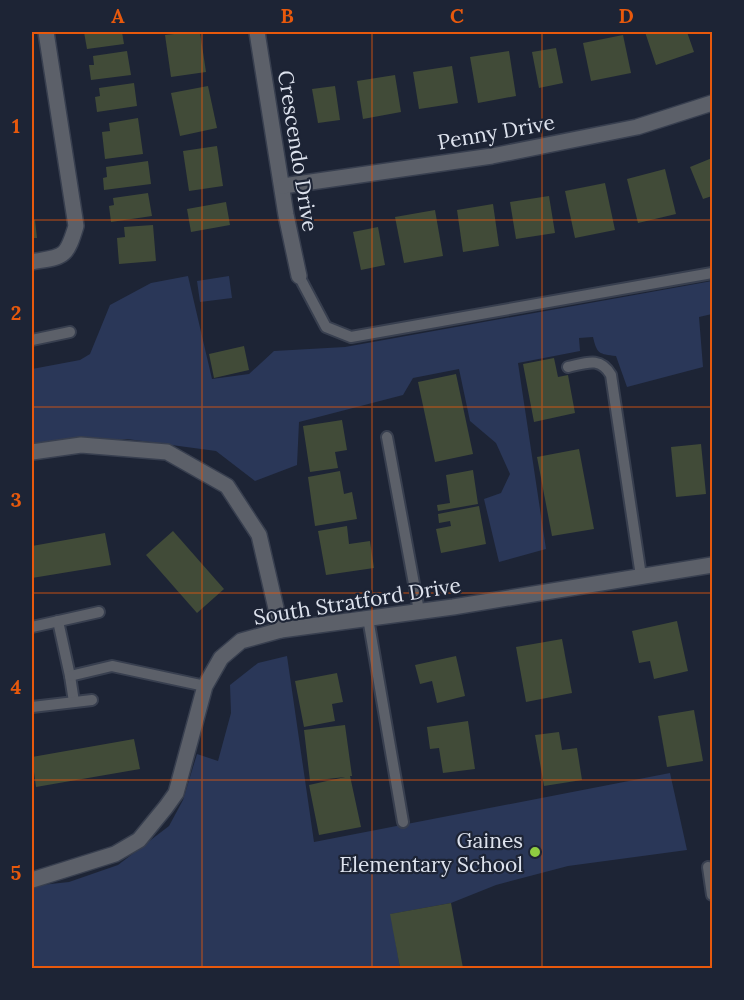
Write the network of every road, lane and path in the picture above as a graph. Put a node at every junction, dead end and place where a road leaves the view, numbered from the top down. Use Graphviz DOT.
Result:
graph roads {
  1 [pos="46,32"];
  2 [pos="257,32"];
  3 [pos="262,32"];
  4 [pos="712,103"];
  5 [pos="283,186"];
  6 [pos="32,262"];
  7 [pos="712,273"];
  8 [pos="299,276"];
  9 [pos="70,332"];
  10 [pos="32,340"];
  11 [pos="568,367"];
  12 [pos="387,437"];
  13 [pos="32,452"];
  14 [pos="712,565"];
  15 [pos="641,576"];
  16 [pos="418,611"];
  17 [pos="99,612"];
  18 [pos="368,618"];
  19 [pos="58,621"];
  20 [pos="32,627"];
  21 [pos="281,630"];
  22 [pos="70,676"];
  23 [pos="205,686"];
  24 [pos="92,700"];
  25 [pos="74,702"];
  26 [pos="32,707"];
  27 [pos="403,822"];
  28 [pos="708,867"];
  29 [pos="32,880"];
  30 [pos="712,895"];
  1 -- 6 [label="street"];
  2 -- 3 [label="lane"];
  2 -- 5 [label="street, Crescendo Drive"];
  4 -- 5 [label="street, Penny Drive"];
  5 -- 8 [label="street, Crescendo Drive"];
  7 -- 8 [label="lane"];
  9 -- 10 [label="lane"];
  11 -- 15 [label="lane"];
  12 -- 16 [label="lane"];
  13 -- 21 [label="street"];
  14 -- 15 [label="street, South Stratford Drive"];
  15 -- 16 [label="street, South Stratford Drive"];
  16 -- 18 [label="street, South Stratford Drive"];
  17 -- 19 [label="lane"];
  18 -- 21 [label="street, South Stratford Drive"];
  18 -- 27 [label="lane"];
  19 -- 20 [label="lane"];
  19 -- 22 [label="lane"];
  21 -- 23 [label="street, South Stratford Drive"];
  22 -- 23 [label="lane"];
  22 -- 25 [label="lane"];
  23 -- 29 [label="street, South Stratford Drive"];
  24 -- 25 [label="lane"];
  25 -- 26 [label="lane"];
  28 -- 30 [label="lane"];
}
